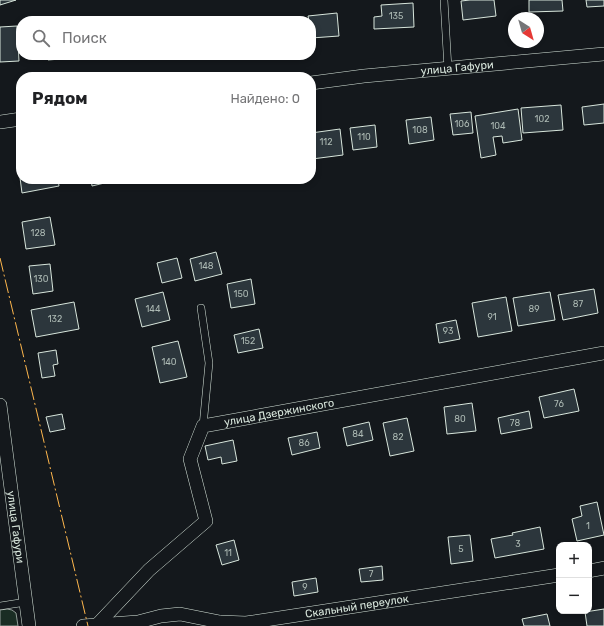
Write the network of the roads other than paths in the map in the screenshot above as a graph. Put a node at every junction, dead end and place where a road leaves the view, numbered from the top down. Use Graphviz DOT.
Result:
graph roads {
  1 [pos="444,0"];
  2 [pos="604,54"];
  3 [pos="448,69"];
  4 [pos="316,82"];
  5 [pos="16,120"];
  6 [pos="0,122"];
  7 [pos="201,308"];
  8 [pos="604,353"];
  9 [pos="0,405"];
  10 [pos="202,426"];
  11 [pos="604,568"];
  12 [pos="592,570"];
  13 [pos="556,575"];
  14 [pos="26,602"];
  15 [pos="0,606"];
  16 [pos="29,626"];
  17 [pos="83,626"];
  18 [pos="96,626"];
  1 -- 3 [label="lane"];
  2 -- 3 [label="street, улица Гафури"];
  3 -- 4 [label="street, улица Гафури"];
  5 -- 6 [label="street"];
  7 -- 10 [label="lane"];
  8 -- 10 [label="street, улица Дзержинского"];
  9 -- 14 [label="street, улица Гафури"];
  10 -- 18 [label="street"];
  11 -- 12 [label="street"];
  13 -- 18 [label="street, Скальный переулок"];
  14 -- 15 [label="lane"];
  14 -- 16 [label="street, улица Гафури"];
  17 -- 18 [label="street, Скальный переулок"];
}
